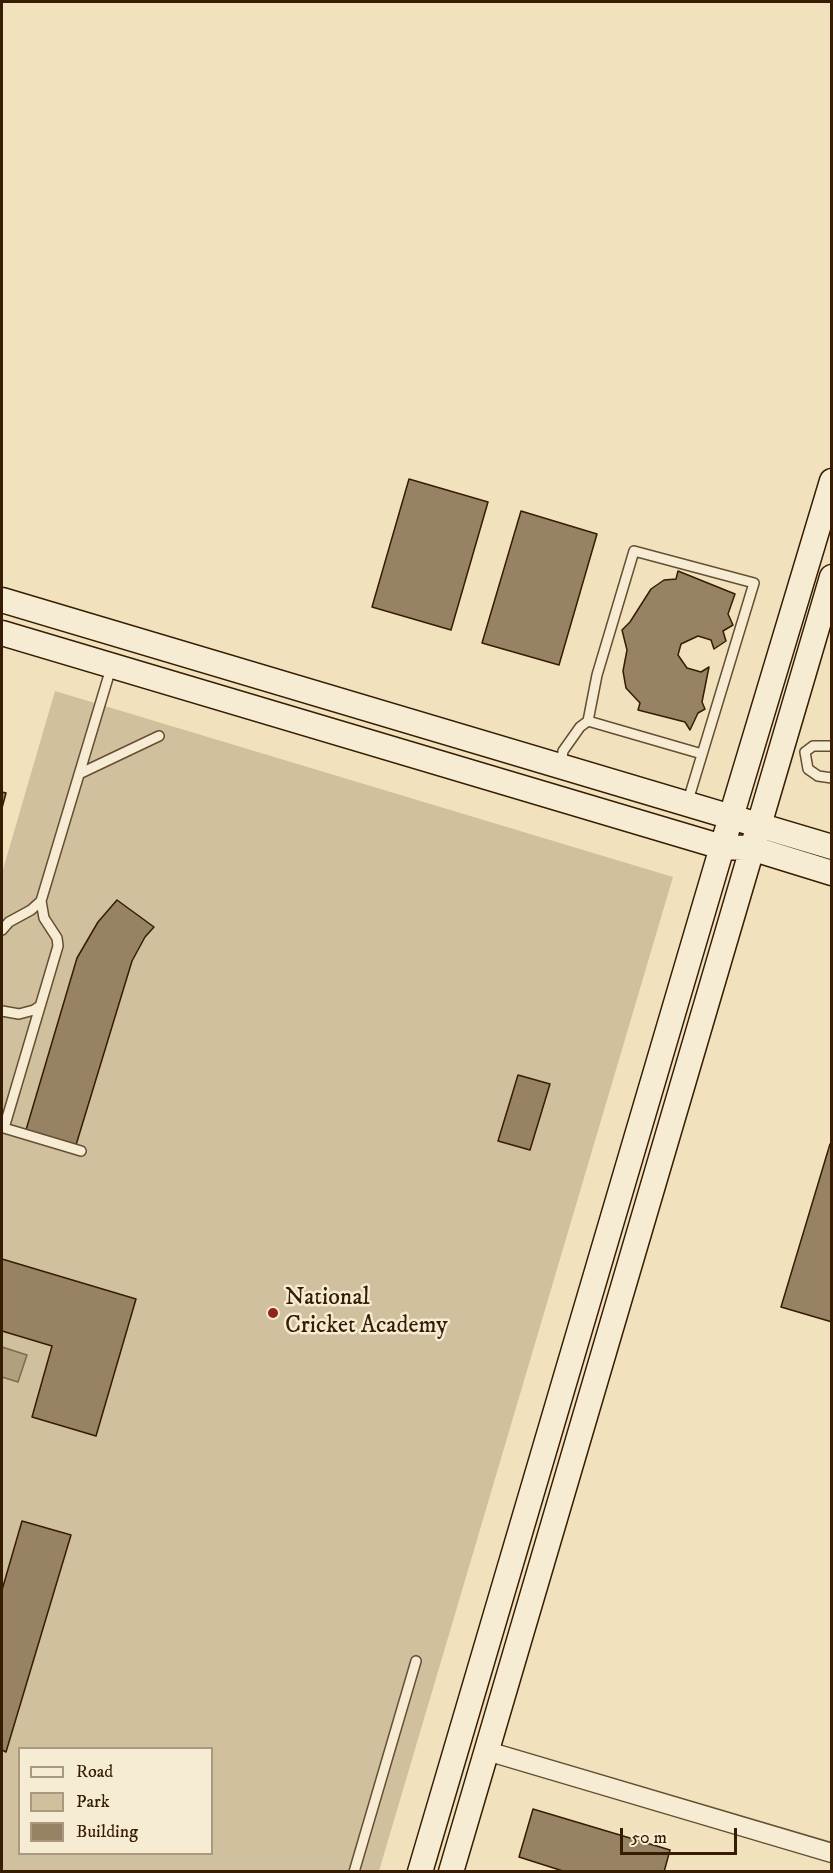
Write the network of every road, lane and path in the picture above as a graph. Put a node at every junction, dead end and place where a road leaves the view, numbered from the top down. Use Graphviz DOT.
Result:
graph roads {
  1 [pos="831,481"];
  2 [pos="831,577"];
  3 [pos="2,600"];
  4 [pos="2,633"];
  5 [pos="111,665"];
  6 [pos="588,721"];
  7 [pos="159,736"];
  8 [pos="831,746"];
  9 [pos="794,748"];
  10 [pos="702,754"];
  11 [pos="561,766"];
  12 [pos="79,774"];
  13 [pos="831,778"];
  14 [pos="687,804"];
  15 [pos="731,817"];
  16 [pos="758,825"];
  17 [pos="722,847"];
  18 [pos="831,847"];
  19 [pos="752,848"];
  20 [pos="831,873"];
  21 [pos="41,901"];
  22 [pos="2,930"];
  23 [pos="40,1006"];
  24 [pos="2,1011"];
  25 [pos="81,1151"];
  26 [pos="416,1662"];
  27 [pos="487,1751"];
  28 [pos="831,1853"];
  29 [pos="354,1872"];
  30 [pos="420,1872"];
  31 [pos="451,1872"];
  1 -- 15 [label="main road"];
  2 -- 9 [label="main road"];
  3 -- 11 [label="main road"];
  4 -- 5 [label="main road"];
  5 -- 12 [label="lane"];
  5 -- 17 [label="main road"];
  6 -- 10 [label="lane"];
  6 -- 10 [label="lane"];
  6 -- 11 [label="lane"];
  7 -- 12 [label="lane"];
  8 -- 9 [label="lane"];
  9 -- 13 [label="lane"];
  9 -- 16 [label="main road"];
  10 -- 14 [label="lane"];
  11 -- 14 [label="main road"];
  12 -- 21 [label="lane"];
  14 -- 15 [label="main road"];
  15 -- 16 [label="main road"];
  15 -- 17 [label="main road"];
  16 -- 18 [label="main road"];
  16 -- 19 [label="main road"];
  17 -- 19 [label="main road"];
  17 -- 30 [label="main road"];
  19 -- 20 [label="main road"];
  19 -- 27 [label="main road"];
  21 -- 22 [label="lane"];
  21 -- 23 [label="lane"];
  23 -- 24 [label="lane"];
  23 -- 25 [label="lane"];
  26 -- 29 [label="lane"];
  27 -- 28 [label="street"];
  27 -- 31 [label="main road"];
}
